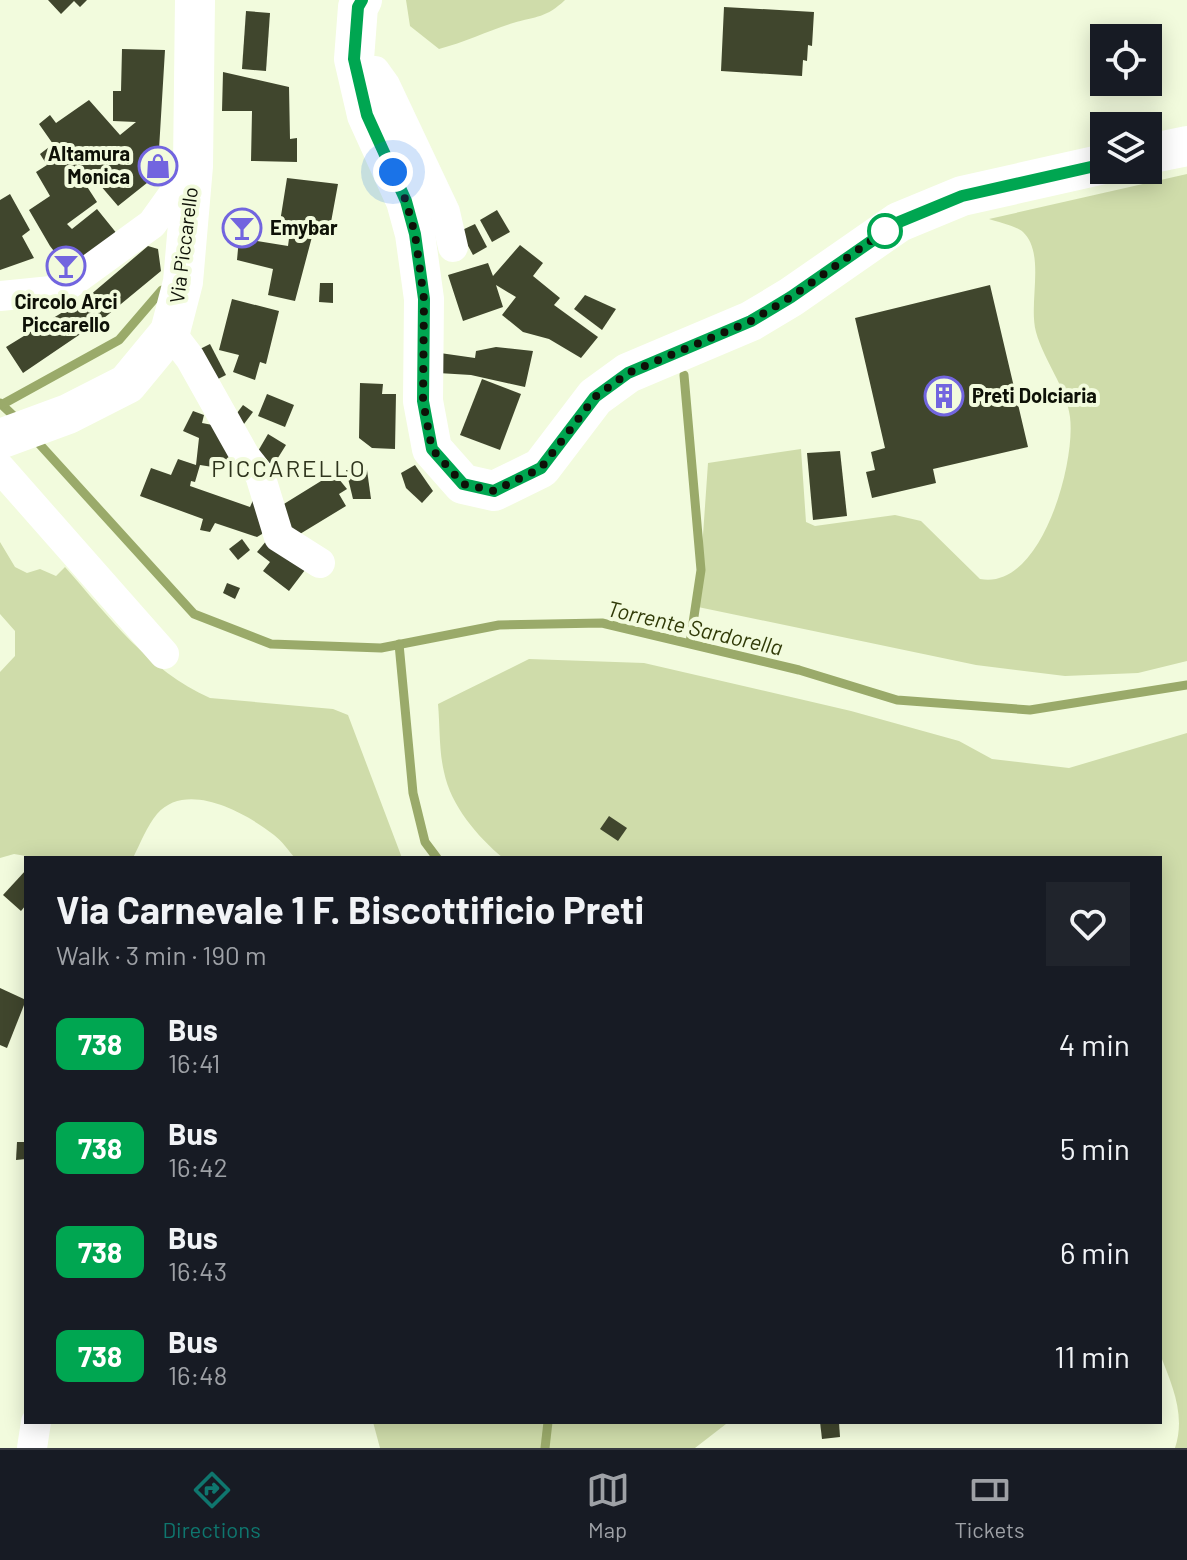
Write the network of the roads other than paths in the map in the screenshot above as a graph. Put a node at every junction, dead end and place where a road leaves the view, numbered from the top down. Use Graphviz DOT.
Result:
graph roads {
  1 [pos="195,0"];
  2 [pos="362,0"];
  3 [pos="358,73"];
  4 [pos="1187,146"];
  5 [pos="1162,151"];
  6 [pos="193,166"];
  7 [pos="1090,167"];
  8 [pos="453,247"];
  9 [pos="0,296"];
  10 [pos="170,332"];
  11 [pos="2,448"];
  12 [pos="320,563"];
  13 [pos="164,654"];
  14 [pos="36,1424"];
  15 [pos="32,1448"];
  1 -- 6 [label="main road, Via Piccarello"];
  2 -- 3 [label="main road"];
  3 -- 7 [label="main road"];
  3 -- 8 [label="street"];
  4 -- 5 [label="main road"];
  6 -- 9 [label="street"];
  6 -- 10 [label="main road, Via Piccarello"];
  10 -- 11 [label="main road, Via Piccarello"];
  10 -- 12 [label="street"];
  11 -- 13 [label="street"];
  14 -- 15 [label="street"];
}
